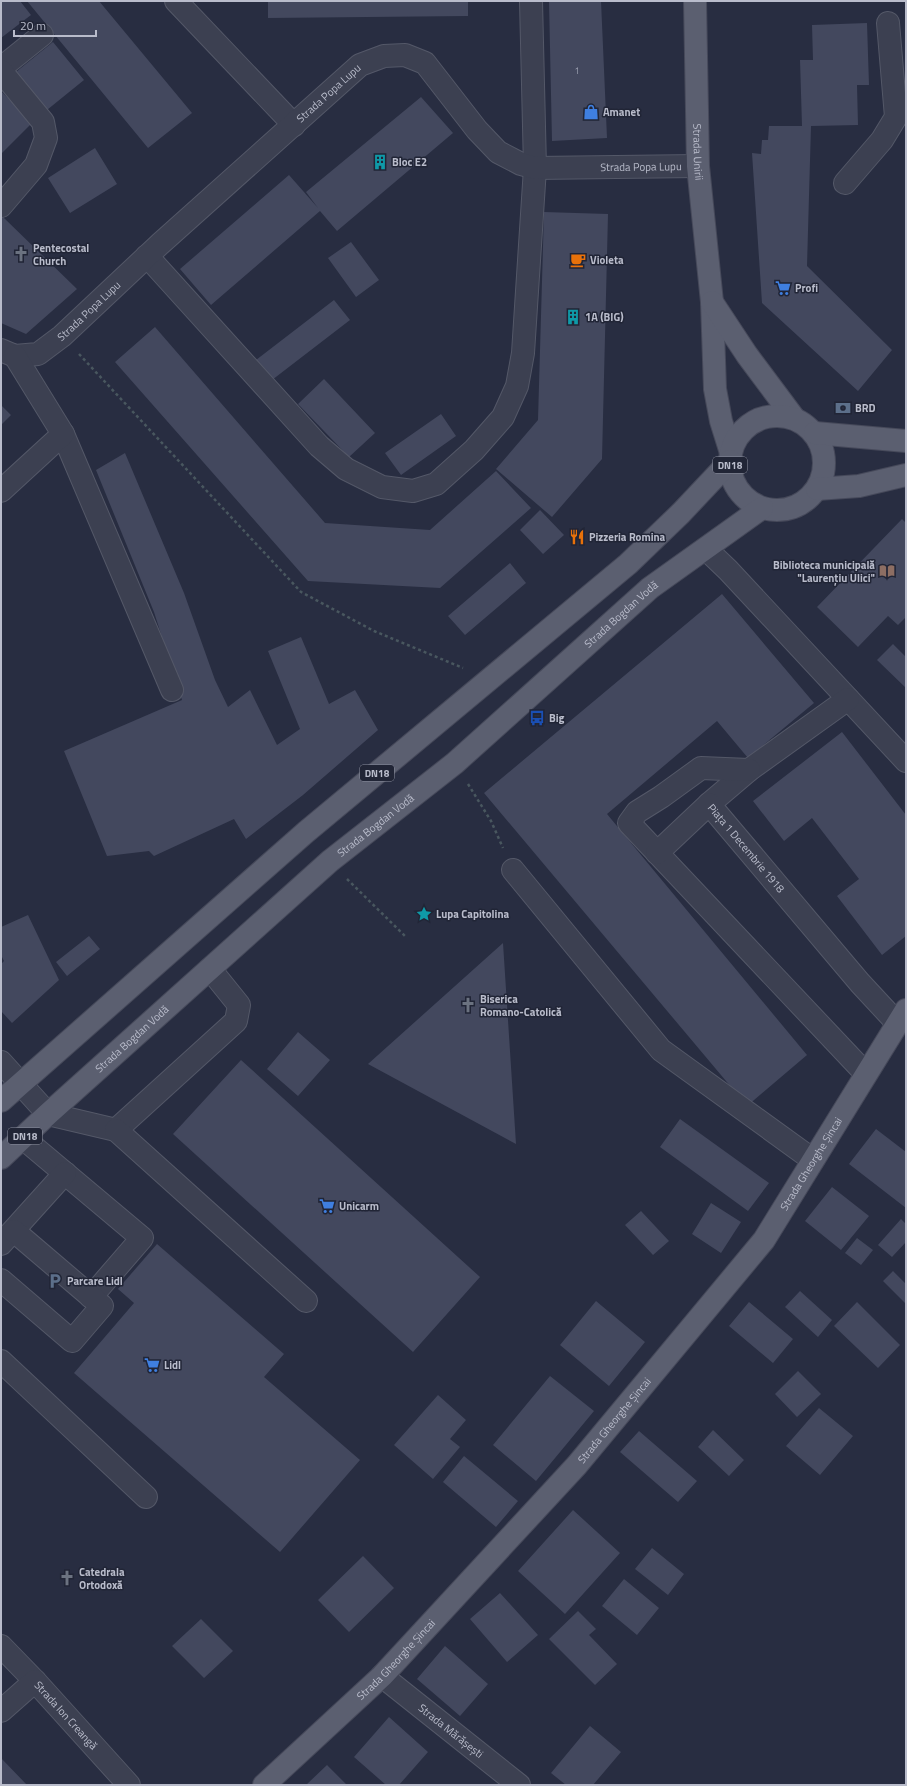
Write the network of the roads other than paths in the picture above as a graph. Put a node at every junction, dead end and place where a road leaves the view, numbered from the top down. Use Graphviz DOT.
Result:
graph roads {
  1 [pos="176,1"];
  2 [pos="531,1"];
  3 [pos="695,1"];
  4 [pos="888,23"];
  5 [pos="42,35"];
  6 [pos="1,69"];
  7 [pos="901,118"];
  8 [pos="294,124"];
  9 [pos="698,166"];
  10 [pos="535,168"];
  11 [pos="844,183"];
  12 [pos="5,194"];
  13 [pos="147,256"];
  14 [pos="712,302"];
  15 [pos="8,353"];
  16 [pos="794,418"];
  17 [pos="814,433"];
  18 [pos="63,434"];
  19 [pos="906,441"];
  20 [pos="730,457"];
  21 [pos="906,475"];
  22 [pos="817,489"];
  23 [pos="1,491"];
  24 [pos="762,508"];
  25 [pos="706,549"];
  26 [pos="172,690"];
  27 [pos="848,700"];
  28 [pos="906,761"];
  29 [pos="750,770"];
  30 [pos="709,804"];
  31 [pos="657,853"];
  32 [pos="513,870"];
  33 [pos="210,969"];
  34 [pos="902,1017"];
  35 [pos="1,1062"];
  36 [pos="866,1074"];
  37 [pos="21,1083"];
  38 [pos="1,1101"];
  39 [pos="48,1114"];
  40 [pos="116,1130"];
  41 [pos="22,1138"];
  42 [pos="1,1158"];
  43 [pos="812,1160"];
  44 [pos="65,1173"];
  45 [pos="7,1237"];
  46 [pos="1,1280"];
  47 [pos="91,1297"];
  48 [pos="306,1301"];
  49 [pos="1,1361"];
  50 [pos="146,1497"];
  51 [pos="1,1646"];
  52 [pos="382,1676"];
  53 [pos="35,1681"];
  54 [pos="1,1711"];
  55 [pos="129,1785"];
  56 [pos="264,1785"];
  57 [pos="519,1785"];
  1 -- 8 [label="street"];
  2 -- 10 [label="street"];
  3 -- 9 [label="main road, Strada Unirii"];
  4 -- 7 [label="street"];
  5 -- 6 [label="street"];
  6 -- 12 [label="street"];
  7 -- 11 [label="street"];
  8 -- 10 [label="street, Strada Popa Lupu"];
  8 -- 13 [label="street, Strada Popa Lupu"];
  9 -- 10 [label="street, Strada Popa Lupu"];
  9 -- 14 [label="main road, Strada Unirii"];
  10 -- 13 [label="street"];
  13 -- 15 [label="street, Strada Popa Lupu"];
  14 -- 16 [label="main road, Strada Unirii"];
  14 -- 20 [label="main road, Strada Unirii"];
  15 -- 18 [label="street"];
  16 -- 17 [label="main road, DN18"];
  16 -- 20 [label="main road, DN18"];
  17 -- 19 [label="main road"];
  17 -- 22 [label="main road, DN18"];
  18 -- 23 [label="street"];
  18 -- 26 [label="street"];
  20 -- 24 [label="main road, DN18"];
  20 -- 37 [label="main road, DN18"];
  21 -- 22 [label="main road"];
  22 -- 24 [label="main road, DN18"];
  24 -- 25 [label="main road, Strada Bogdan Vodă / DN18"];
  25 -- 27 [label="street"];
  25 -- 33 [label="main road, Strada Bogdan Vodă / DN18"];
  27 -- 28 [label="street"];
  27 -- 29 [label="street, Piața 1 Decembrie 1918"];
  29 -- 30 [label="street, Piața 1 Decembrie 1918"];
  29 -- 31 [label="street"];
  30 -- 31 [label="street"];
  30 -- 34 [label="street, Piața 1 Decembrie 1918"];
  31 -- 36 [label="street"];
  32 -- 43 [label="street"];
  33 -- 39 [label="main road, Strada Bogdan Vodă / DN18"];
  33 -- 40 [label="street"];
  34 -- 36 [label="main road, Strada Gheorghe Șincai"];
  35 -- 37 [label="street"];
  36 -- 43 [label="main road, Strada Gheorghe Șincai"];
  37 -- 38 [label="main road, DN18"];
  37 -- 39 [label="street"];
  39 -- 40 [label="street"];
  39 -- 41 [label="main road, Strada Bogdan Vodă / DN18"];
  40 -- 48 [label="street"];
  41 -- 42 [label="main road, Strada Bogdan Vodă / DN18"];
  41 -- 44 [label="street"];
  43 -- 52 [label="main road, Strada Gheorghe Șincai"];
  44 -- 45 [label="street"];
  44 -- 47 [label="street"];
  45 -- 47 [label="street"];
  46 -- 47 [label="street"];
  49 -- 50 [label="street"];
  51 -- 53 [label="street, Strada Ion Creangă"];
  52 -- 56 [label="main road, Strada Gheorghe Șincai"];
  52 -- 57 [label="street, Strada Mărășești"];
  53 -- 54 [label="street"];
  53 -- 55 [label="street, Strada Ion Creangă"];
}
